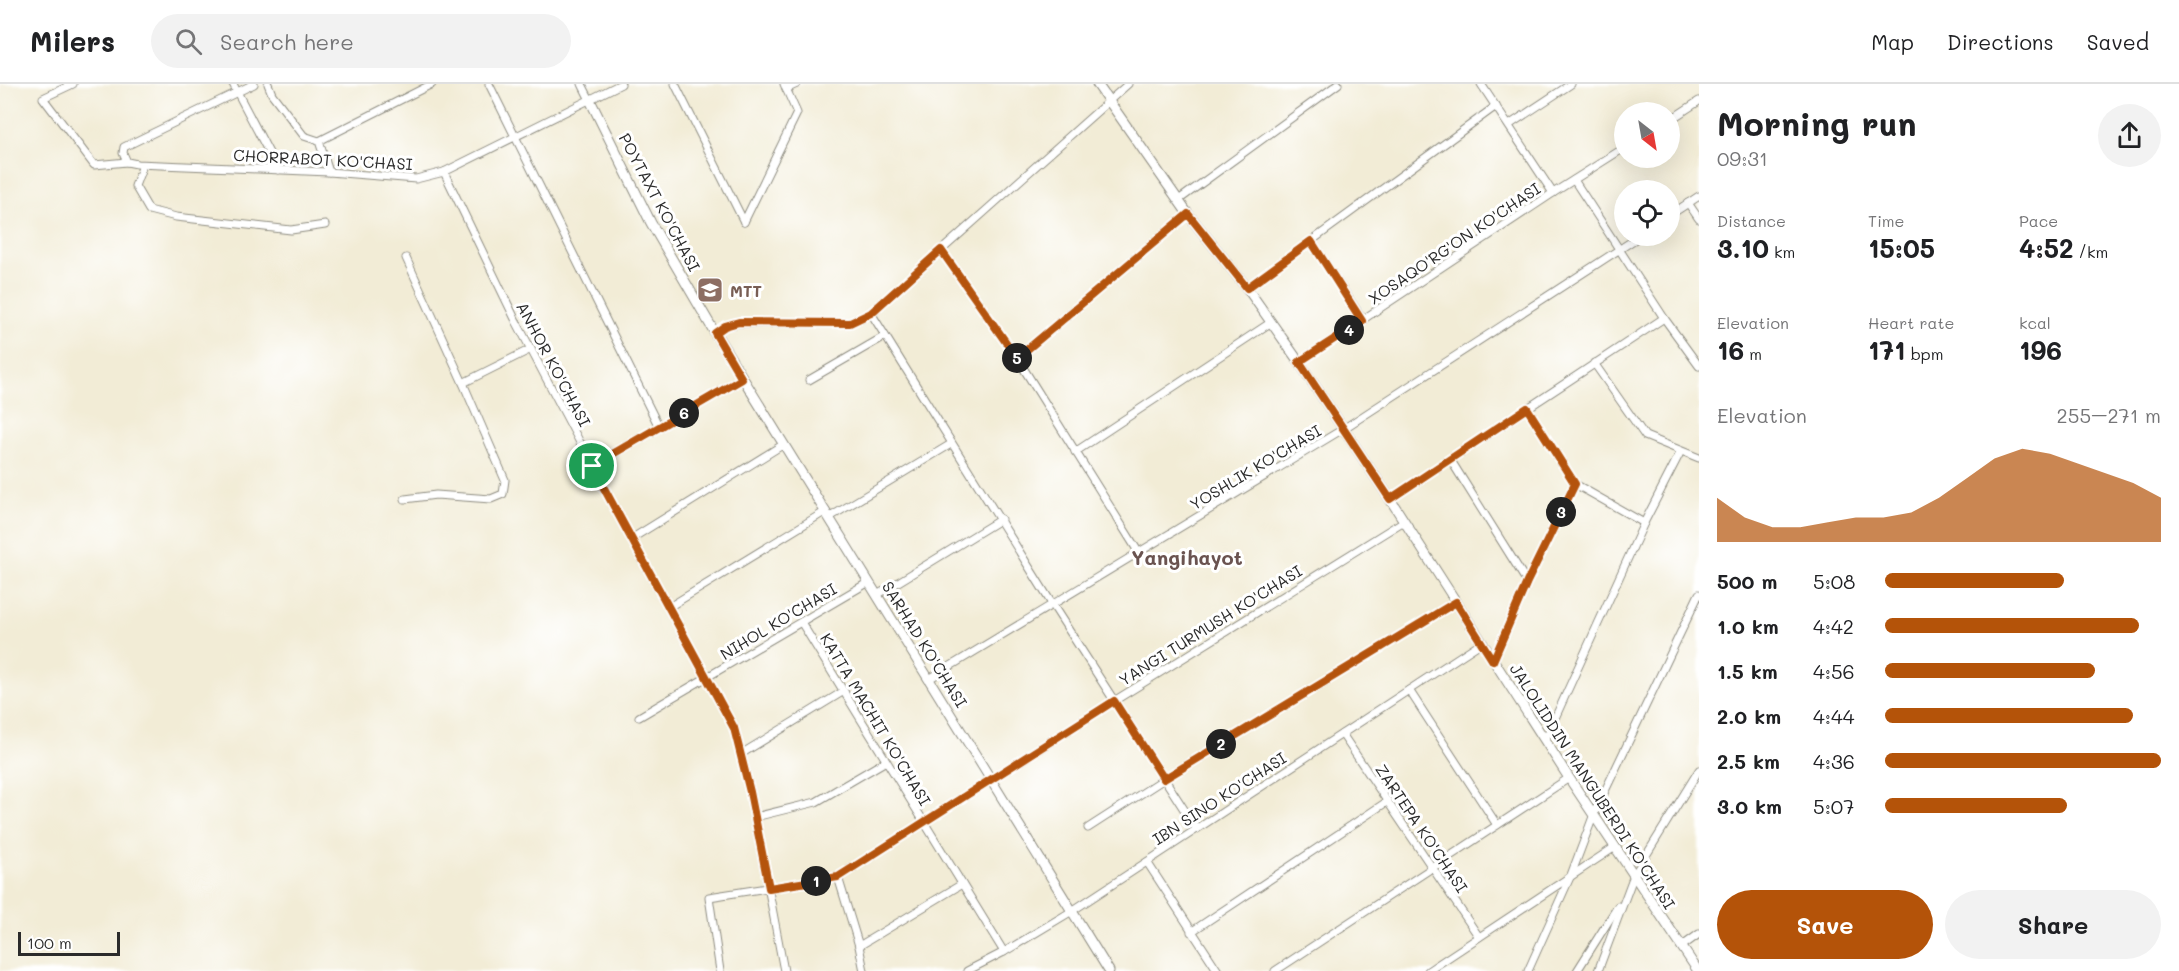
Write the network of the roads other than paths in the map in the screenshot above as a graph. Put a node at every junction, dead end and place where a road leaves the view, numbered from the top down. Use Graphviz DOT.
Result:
graph roads {
  1 [pos="73,84"];
  2 [pos="233,84"];
  3 [pos="255,84"];
  4 [pos="268,84"];
  5 [pos="432,84"];
  6 [pos="489,84"];
  7 [pos="582,84"];
  8 [pos="621,84"];
  9 [pos="675,84"];
  10 [pos="797,84"];
  11 [pos="1097,84"];
  12 [pos="1128,84"];
  13 [pos="1338,84"];
  14 [pos="1481,84"];
  15 [pos="1571,84"];
  16 [pos="785,87"];
  17 [pos="238,92"];
  18 [pos="590,100"];
  19 [pos="1110,100"];
  20 [pos="1699,101"];
  21 [pos="1496,106"];
  22 [pos="1680,113"];
  23 [pos="1509,125"];
  24 [pos="515,137"];
  25 [pos="319,141"];
  26 [pos="1614,154"];
  27 [pos="127,162"];
  28 [pos="143,165"];
  29 [pos="278,170"];
  30 [pos="329,171"];
  31 [pos="444,172"];
  32 [pos="1574,180"];
  33 [pos="1553,193"];
  34 [pos="1699,196"];
  35 [pos="1180,199"];
  36 [pos="1688,203"];
  37 [pos="1680,208"];
  38 [pos="1188,214"];
  39 [pos="1699,219"];
  40 [pos="325,225"];
  41 [pos="1311,241"];
  42 [pos="1625,246"];
  43 [pos="1620,249"];
  44 [pos="941,250"];
  45 [pos="406,258"];
  46 [pos="1247,288"];
  47 [pos="871,313"];
  48 [pos="1664,318"];
  49 [pos="1362,321"];
  50 [pos="1270,323"];
  51 [pos="715,333"];
  52 [pos="885,336"];
  53 [pos="531,349"];
  54 [pos="1017,358"];
  55 [pos="1299,362"];
  56 [pos="1594,363"];
  57 [pos="1699,366"];
  58 [pos="742,379"];
  59 [pos="809,380"];
  60 [pos="463,383"];
  61 [pos="1527,408"];
  62 [pos="659,428"];
  63 [pos="1343,429"];
  64 [pos="784,444"];
  65 [pos="951,444"];
  66 [pos="1681,451"];
  67 [pos="1075,452"];
  68 [pos="1699,458"];
  69 [pos="1450,459"];
  70 [pos="592,466"];
  71 [pos="1575,484"];
  72 [pos="1390,499"];
  73 [pos="405,500"];
  74 [pos="828,514"];
  75 [pos="1001,519"];
  76 [pos="1404,521"];
  77 [pos="1644,524"];
  78 [pos="631,539"];
  79 [pos="1139,554"];
  80 [pos="869,582"];
  81 [pos="1527,582"];
  82 [pos="1699,594"];
  83 [pos="877,595"];
  84 [pos="1456,602"];
  85 [pos="1052,604"];
  86 [pos="669,607"];
  87 [pos="801,622"];
  88 [pos="1482,642"];
  89 [pos="1493,661"];
  90 [pos="708,678"];
  91 [pos="929,679"];
  92 [pos="1409,690"];
  93 [pos="844,691"];
  94 [pos="1114,701"];
  95 [pos="639,717"];
  96 [pos="1342,734"];
  97 [pos="1545,740"];
  98 [pos="741,754"];
  99 [pos="886,761"];
  100 [pos="1699,770"];
  101 [pos="1569,778"];
  102 [pos="1164,779"];
  103 [pos="991,780"];
  104 [pos="1388,801"];
  105 [pos="1594,814"];
  106 [pos="755,816"];
  107 [pos="924,823"];
  108 [pos="1497,825"];
  109 [pos="1088,828"];
  110 [pos="1196,828"];
  111 [pos="1615,847"];
  112 [pos="1147,862"];
  113 [pos="1433,867"];
  114 [pos="1571,875"];
  115 [pos="1634,875"];
  116 [pos="838,877"];
  117 [pos="962,884"];
  118 [pos="769,888"];
  119 [pos="1626,894"];
  120 [pos="1071,911"];
  121 [pos="1191,932"];
  122 [pos="1699,934"];
  123 [pos="1479,937"];
  124 [pos="859,946"];
  125 [pos="1681,947"];
  126 [pos="1004,952"];
  127 [pos="1432,970"];
  128 [pos="720,971"];
  129 [pos="783,971"];
  130 [pos="864,971"];
  131 [pos="967,971"];
  132 [pos="1109,971"];
  133 [pos="1218,971"];
  134 [pos="1275,971"];
  135 [pos="1528,971"];
  136 [pos="1577,971"];
  137 [pos="1599,971"];
  138 [pos="1698,971"];
  1 -- 27 [label="street, CHORRABOT KO'CHASI"];
  2 -- 17 [label="street"];
  3 -- 17 [label="street"];
  4 -- 25 [label="street"];
  5 -- 25 [label="street"];
  6 -- 24 [label="street"];
  7 -- 18 [label="street, POYTAXT KO'CHASI"];
  8 -- 18 [label="street, CHORRABOT KO'CHASI"];
  9 -- 16 [label="street"];
  10 -- 16 [label="street"];
  11 -- 19 [label="street, JALOLIDDIN MANGUBERDI KO'CHASI"];
  12 -- 19 [label="street"];
  13 -- 35 [label="street"];
  14 -- 21 [label="street"];
  15 -- 23 [label="street"];
  17 -- 27 [label="street"];
  17 -- 29 [label="street"];
  18 -- 24 [label="street, CHORRABOT KO'CHASI"];
  18 -- 51 [label="street, POYTAXT KO'CHASI"];
  19 -- 35 [label="street, JALOLIDDIN MANGUBERDI KO'CHASI"];
  19 -- 44 [label="street"];
  20 -- 22 [label="street"];
  21 -- 23 [label="street"];
  21 -- 41 [label="street"];
  23 -- 33 [label="street"];
  24 -- 31 [label="street, CHORRABOT KO'CHASI"];
  24 -- 62 [label="street"];
  25 -- 30 [label="street"];
  26 -- 32 [label="street, XOSAQO'RG'ON KO'CHASI"];
  27 -- 28 [label="street, CHORRABOT KO'CHASI"];
  28 -- 29 [label="street, CHORRABOT KO'CHASI"];
  28 -- 40 [label="street"];
  29 -- 30 [label="street, CHORRABOT KO'CHASI"];
  30 -- 31 [label="street, CHORRABOT KO'CHASI"];
  31 -- 53 [label="street, ANHOR KO'CHASI"];
  32 -- 33 [label="street, XOSAQO'RG'ON KO'CHASI"];
  32 -- 43 [label="street"];
  33 -- 49 [label="street, XOSAQO'RG'ON KO'CHASI"];
  34 -- 36 [label="street"];
  35 -- 38 [label="street, JALOLIDDIN MANGUBERDI KO'CHASI"];
  36 -- 37 [label="street"];
  36 -- 39 [label="street"];
  38 -- 46 [label="street, JALOLIDDIN MANGUBERDI KO'CHASI"];
  38 -- 54 [label="street"];
  41 -- 46 [label="street"];
  41 -- 49 [label="street"];
  42 -- 43 [label="street, YOSHLIK KO'CHASI"];
  43 -- 48 [label="street"];
  43 -- 63 [label="street, YOSHLIK KO'CHASI"];
  44 -- 47 [label="street"];
  44 -- 54 [label="street"];
  45 -- 60 [label="street"];
  46 -- 50 [label="street, JALOLIDDIN MANGUBERDI KO'CHASI"];
  47 -- 51 [label="street"];
  47 -- 52 [label="street"];
  48 -- 56 [label="street"];
  48 -- 57 [label="street"];
  49 -- 55 [label="street, XOSAQO'RG'ON KO'CHASI"];
  50 -- 55 [label="street, JALOLIDDIN MANGUBERDI KO'CHASI"];
  50 -- 67 [label="street"];
  51 -- 58 [label="street, SARHAD KO'CHASI"];
  52 -- 59 [label="street"];
  52 -- 65 [label="street"];
  53 -- 60 [label="street"];
  53 -- 70 [label="street, ANHOR KO'CHASI"];
  54 -- 67 [label="street"];
  55 -- 63 [label="street, JALOLIDDIN MANGUBERDI KO'CHASI"];
  56 -- 61 [label="street"];
  56 -- 66 [label="street"];
  58 -- 62 [label="street"];
  58 -- 64 [label="street, SARHAD KO'CHASI"];
  60 -- 73 [label="street"];
  61 -- 69 [label="street"];
  61 -- 71 [label="street"];
  62 -- 70 [label="street"];
  63 -- 72 [label="street, JALOLIDDIN MANGUBERDI KO'CHASI"];
  63 -- 79 [label="street, YOSHLIK KO'CHASI"];
  64 -- 74 [label="street, SARHAD KO'CHASI"];
  64 -- 78 [label="street"];
  65 -- 74 [label="street"];
  65 -- 75 [label="street"];
  66 -- 68 [label="street"];
  66 -- 77 [label="street"];
  67 -- 79 [label="street"];
  69 -- 72 [label="street"];
  69 -- 81 [label="street"];
  70 -- 78 [label="street, ANHOR KO'CHASI"];
  71 -- 77 [label="street"];
  71 -- 81 [label="street"];
  72 -- 76 [label="street, JALOLIDDIN MANGUBERDI KO'CHASI"];
  74 -- 80 [label="street, SARHAD KO'CHASI"];
  74 -- 86 [label="street"];
  75 -- 83 [label="street"];
  75 -- 85 [label="street"];
  76 -- 84 [label="street, JALOLIDDIN MANGUBERDI KO'CHASI"];
  76 -- 94 [label="street, YANGI TURMUSH KO'CHASI"];
  77 -- 97 [label="street"];
  78 -- 86 [label="street, ANHOR KO'CHASI"];
  79 -- 85 [label="street, YOSHLIK KO'CHASI"];
  80 -- 83 [label="street, SARHAD KO'CHASI"];
  80 -- 87 [label="street, NIHOL KO'CHASI"];
  81 -- 89 [label="street"];
  82 -- 105 [label="street"];
  83 -- 91 [label="street, SARHAD KO'CHASI"];
  84 -- 88 [label="street, JALOLIDDIN MANGUBERDI KO'CHASI"];
  84 -- 102 [label="street"];
  85 -- 91 [label="street, YOSHLIK KO'CHASI"];
  85 -- 94 [label="street"];
  86 -- 90 [label="street, ANHOR KO'CHASI"];
  87 -- 90 [label="street, NIHOL KO'CHASI"];
  87 -- 93 [label="street, KATTA MACHIT KO'CHASI"];
  88 -- 89 [label="street, JALOLIDDIN MANGUBERDI KO'CHASI"];
  88 -- 92 [label="street, IBN SINO KO'CHASI"];
  89 -- 97 [label="street, JALOLIDDIN MANGUBERDI KO'CHASI"];
  90 -- 95 [label="street, NIHOL KO'CHASI"];
  90 -- 98 [label="street, ANHOR KO'CHASI"];
  91 -- 103 [label="street, SARHAD KO'CHASI"];
  92 -- 96 [label="street, IBN SINO KO'CHASI"];
  92 -- 108 [label="street"];
  93 -- 98 [label="street"];
  93 -- 99 [label="street, KATTA MACHIT KO'CHASI"];
  94 -- 102 [label="street"];
  94 -- 103 [label="street, YANGI TURMUSH KO'CHASI"];
  96 -- 104 [label="street, ZARTEPA KO'CHASI"];
  96 -- 110 [label="street, IBN SINO KO'CHASI"];
  97 -- 101 [label="street, JALOLIDDIN MANGUBERDI KO'CHASI"];
  98 -- 106 [label="street, ANHOR KO'CHASI"];
  99 -- 106 [label="street"];
  99 -- 107 [label="street, KATTA MACHIT KO'CHASI"];
  100 -- 115 [label="street"];
  101 -- 105 [label="street, JALOLIDDIN MANGUBERDI KO'CHASI"];
  101 -- 108 [label="street"];
  102 -- 109 [label="street"];
  102 -- 110 [label="street"];
  103 -- 107 [label="street, YANGI TURMUSH KO'CHASI"];
  103 -- 120 [label="street, SARHAD KO'CHASI"];
  104 -- 113 [label="street, ZARTEPA KO'CHASI"];
  104 -- 121 [label="street"];
  105 -- 111 [label="street, JALOLIDDIN MANGUBERDI KO'CHASI"];
  105 -- 114 [label="street"];
  106 -- 118 [label="street, ANHOR KO'CHASI"];
  107 -- 116 [label="street, YANGI TURMUSH KO'CHASI"];
  107 -- 117 [label="street, KATTA MACHIT KO'CHASI"];
  108 -- 113 [label="street"];
  110 -- 112 [label="street, IBN SINO KO'CHASI"];
  111 -- 114 [label="street"];
  111 -- 115 [label="street, JALOLIDDIN MANGUBERDI KO'CHASI"];
  112 -- 120 [label="street, IBN SINO KO'CHASI"];
  112 -- 121 [label="street"];
  113 -- 123 [label="street, ZARTEPA KO'CHASI"];
  113 -- 134 [label="street"];
  114 -- 123 [label="street"];
  114 -- 135 [label="street"];
  115 -- 119 [label="street"];
  115 -- 125 [label="street, JALOLIDDIN MANGUBERDI KO'CHASI"];
  116 -- 118 [label="street, YANGI TURMUSH KO'CHASI"];
  116 -- 124 [label="street"];
  117 -- 124 [label="street"];
  117 -- 126 [label="street, KATTA MACHIT KO'CHASI"];
  118 -- 128 [label="street, YANGI TURMUSH KO'CHASI"];
  118 -- 129 [label="street, ANHOR KO'CHASI"];
  119 -- 136 [label="street"];
  119 -- 137 [label="street"];
  120 -- 126 [label="street, IBN SINO KO'CHASI"];
  120 -- 132 [label="street, SARHAD KO'CHASI"];
  121 -- 133 [label="street"];
  122 -- 125 [label="street"];
  123 -- 127 [label="street"];
  124 -- 130 [label="street"];
  125 -- 138 [label="street, JALOLIDDIN MANGUBERDI KO'CHASI"];
  126 -- 131 [label="street, IBN SINO KO'CHASI"];
}
